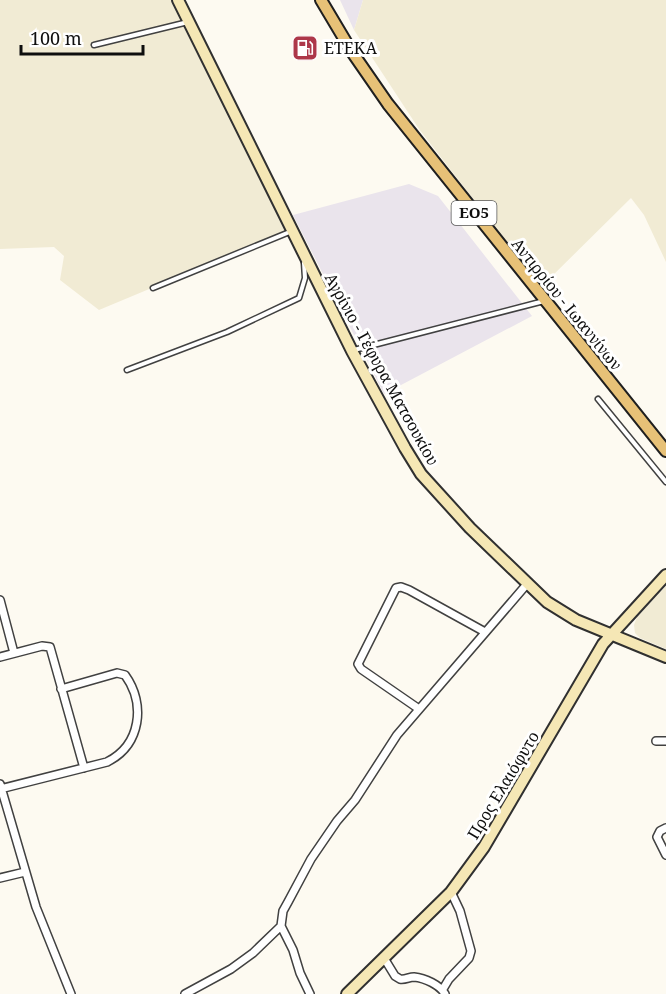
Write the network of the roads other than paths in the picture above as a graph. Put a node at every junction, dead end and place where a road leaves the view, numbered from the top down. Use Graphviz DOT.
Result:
graph roads {
  1 [pos="178,0"];
  2 [pos="321,0"];
  3 [pos="188,22"];
  4 [pos="94,45"];
  5 [pos="293,231"];
  6 [pos="303,253"];
  7 [pos="153,288"];
  8 [pos="545,301"];
  9 [pos="352,351"];
  10 [pos="127,370"];
  11 [pos="598,399"];
  12 [pos="666,451"];
  13 [pos="666,482"];
  14 [pos="666,575"];
  15 [pos="527,584"];
  16 [pos="0,600"];
  17 [pos="485,632"];
  18 [pos="612,634"];
  19 [pos="14,653"];
  20 [pos="0,657"];
  21 [pos="666,657"];
  22 [pos="61,689"];
  23 [pos="419,709"];
  24 [pos="656,741"];
  25 [pos="666,741"];
  26 [pos="84,768"];
  27 [pos="0,787"];
  28 [pos="666,828"];
  29 [pos="666,855"];
  30 [pos="25,872"];
  31 [pos="0,878"];
  32 [pos="451,892"];
  33 [pos="281,926"];
  34 [pos="384,958"];
  35 [pos="444,992"];
  36 [pos="71,994"];
  37 [pos="185,994"];
  38 [pos="310,994"];
  39 [pos="347,994"];
  1 -- 3 [label="main road, Αγρίνιο - Γέφυρα Ματσουκίου"];
  2 -- 8 [label="main road, Αντιρρίου - Ιωαννίνων / ΕΟ5"];
  3 -- 4 [label="lane"];
  3 -- 5 [label="main road, Αγρίνιο - Γέφυρα Ματσουκίου"];
  5 -- 6 [label="main road, Αγρίνιο - Γέφυρα Ματσουκίου"];
  5 -- 7 [label="lane"];
  6 -- 9 [label="main road, Αγρίνιο - Γέφυρα Ματσουκίου"];
  6 -- 10 [label="lane"];
  8 -- 9 [label="lane"];
  8 -- 12 [label="main road, Αντιρρίου - Ιωαννίνων / ΕΟ5"];
  9 -- 15 [label="main road, Αγρίνιο - Γέφυρα Ματσουκίου"];
  11 -- 13 [label="lane"];
  14 -- 18 [label="main road, Προς Ελαιόφυτο"];
  15 -- 17 [label="street"];
  15 -- 18 [label="main road, Αγρίνιο - Γέφυρα Ματσουκίου"];
  16 -- 19 [label="street"];
  17 -- 23 [label="street"];
  17 -- 23 [label="street"];
  18 -- 21 [label="main road, Αγρίνιο - Γέφυρα Ματσουκίου"];
  18 -- 32 [label="main road, Προς Ελαιόφυτο"];
  19 -- 20 [label="street"];
  19 -- 22 [label="street"];
  22 -- 26 [label="street"];
  22 -- 26 [label="street"];
  23 -- 33 [label="street"];
  24 -- 25 [label="street"];
  26 -- 27 [label="street"];
  27 -- 30 [label="street"];
  28 -- 29 [label="street"];
  30 -- 31 [label="street"];
  30 -- 36 [label="street"];
  32 -- 34 [label="main road, Προς Ελαιόφυτο"];
  32 -- 35 [label="street"];
  33 -- 37 [label="street"];
  33 -- 38 [label="street"];
  34 -- 35 [label="street"];
  34 -- 39 [label="main road, Προς Ελαιόφυτο"];
}
